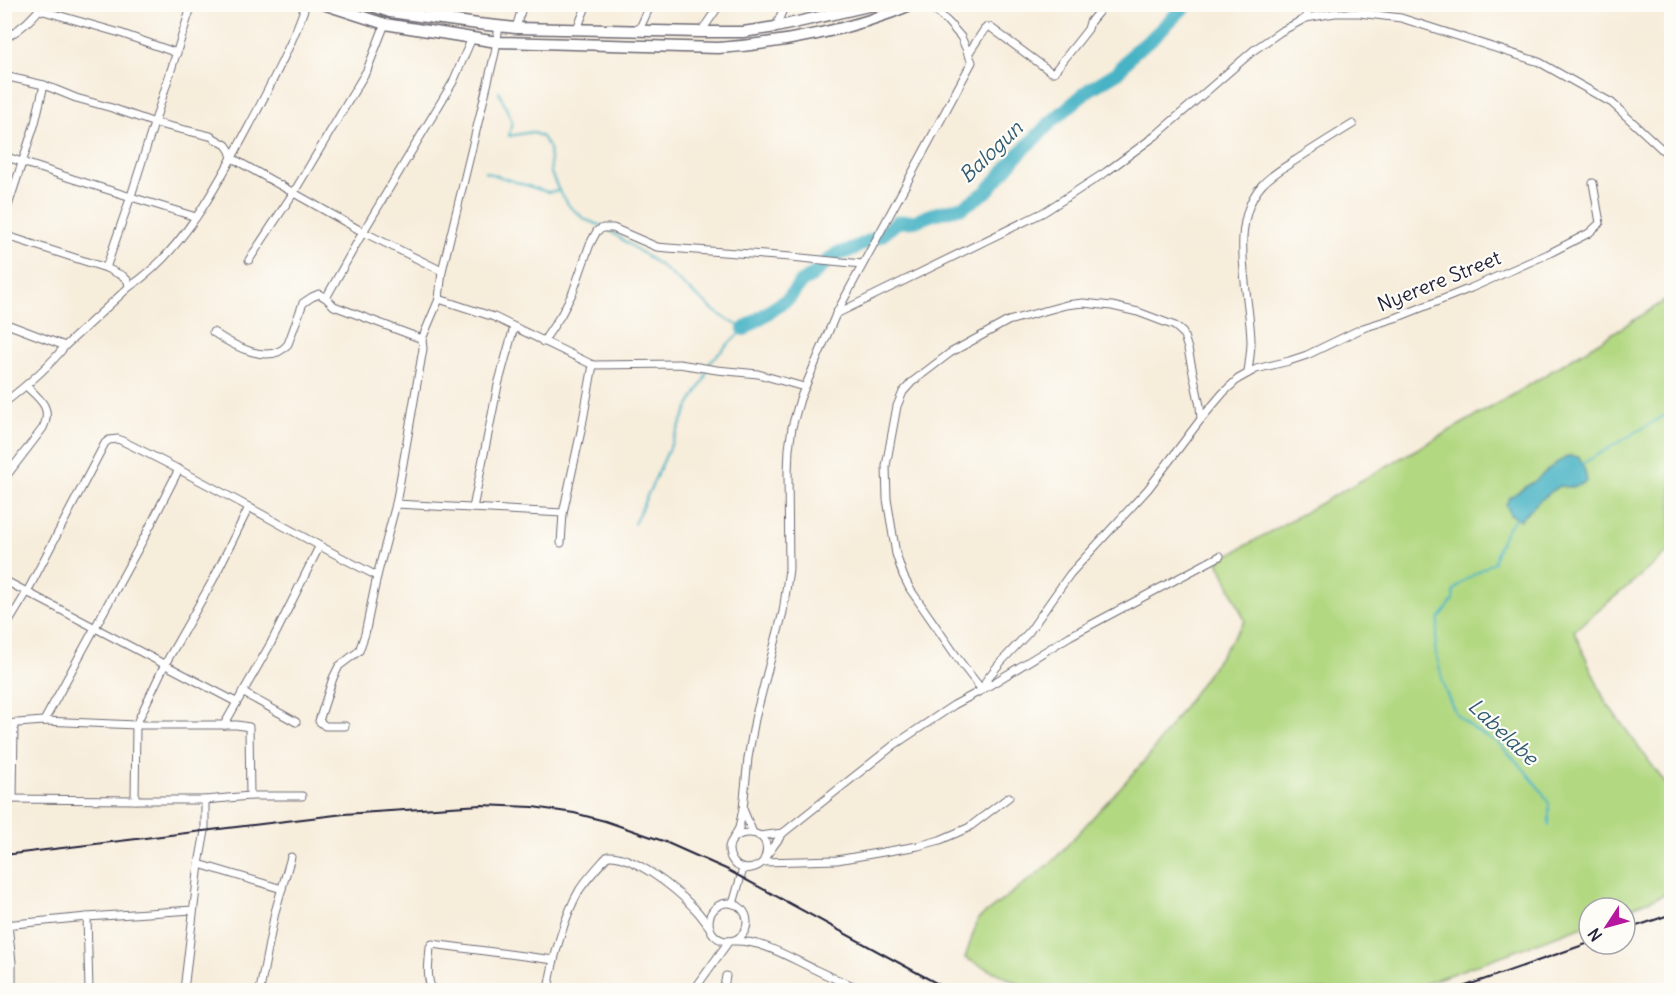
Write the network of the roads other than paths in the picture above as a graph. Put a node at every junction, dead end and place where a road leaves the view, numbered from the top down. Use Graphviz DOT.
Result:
graph roads {
  1 [pos="192,4"];
  2 [pos="306,4"];
  3 [pos="323,4"];
  4 [pos="367,4"];
  5 [pos="453,4"];
  6 [pos="523,4"];
  7 [pos="586,4"];
  8 [pos="651,4"];
  9 [pos="720,4"];
  10 [pos="785,4"];
  11 [pos="877,4"];
  12 [pos="913,4"];
  13 [pos="928,4"];
  14 [pos="1105,4"];
  15 [pos="1307,4"];
  16 [pos="41,7"];
  17 [pos="1306,18"];
  18 [pos="446,20"];
  19 [pos="386,24"];
  20 [pos="499,26"];
  21 [pos="776,27"];
  22 [pos="516,28"];
  23 [pos="577,29"];
  24 [pos="639,30"];
  25 [pos="701,32"];
  26 [pos="472,38"];
  27 [pos="4,39"];
  28 [pos="497,42"];
  29 [pos="177,53"];
  30 [pos="968,54"];
  31 [pos="4,76"];
  32 [pos="44,85"];
  33 [pos="155,123"];
  34 [pos="1353,124"];
  35 [pos="1669,151"];
  36 [pos="4,156"];
  37 [pos="232,158"];
  38 [pos="23,161"];
  39 [pos="1671,161"];
  40 [pos="1593,183"];
  41 [pos="294,192"];
  42 [pos="131,196"];
  43 [pos="196,217"];
  44 [pos="4,218"];
  45 [pos="363,232"];
  46 [pos="4,235"];
  47 [pos="249,260"];
  48 [pos="862,264"];
  49 [pos="106,268"];
  50 [pos="442,271"];
  51 [pos="129,287"];
  52 [pos="326,298"];
  53 [pos="439,299"];
  54 [pos="836,314"];
  55 [pos="4,323"];
  56 [pos="514,327"];
  57 [pos="213,332"];
  58 [pos="422,339"];
  59 [pos="543,342"];
  60 [pos="65,346"];
  61 [pos="593,365"];
  62 [pos="1248,373"];
  63 [pos="27,387"];
  64 [pos="804,387"];
  65 [pos="4,403"];
  66 [pos="1201,419"];
  67 [pos="179,470"];
  68 [pos="4,479"];
  69 [pos="396,504"];
  70 [pos="249,507"];
  71 [pos="473,508"];
  72 [pos="563,513"];
  73 [pos="561,543"];
  74 [pos="319,547"];
  75 [pos="1220,556"];
  76 [pos="377,576"];
  77 [pos="4,580"];
  78 [pos="27,592"];
  79 [pos="95,627"];
  80 [pos="4,630"];
  81 [pos="164,666"];
  82 [pos="982,690"];
  83 [pos="242,692"];
  84 [pos="236,702"];
  85 [pos="44,721"];
  86 [pos="296,722"];
  87 [pos="4,724"];
  88 [pos="14,724"];
  89 [pos="136,725"];
  90 [pos="224,725"];
  91 [pos="345,726"];
  92 [pos="250,796"];
  93 [pos="302,796"];
  94 [pos="1009,797"];
  95 [pos="9,799"];
  96 [pos="135,800"];
  97 [pos="205,800"];
  98 [pos="743,809"];
  99 [pos="783,833"];
  100 [pos="756,834"];
  101 [pos="733,839"];
  102 [pos="291,857"];
  103 [pos="765,859"];
  104 [pos="199,864"];
  105 [pos="744,869"];
  106 [pos="282,889"];
  107 [pos="732,904"];
  108 [pos="694,908"];
  109 [pos="714,909"];
  110 [pos="193,910"];
  111 [pos="87,917"];
  112 [pos="6,924"];
  113 [pos="746,927"];
  114 [pos="710,928"];
  115 [pos="731,941"];
  116 [pos="758,943"];
  117 [pos="554,960"];
  118 [pos="726,976"];
  119 [pos="12,990"];
  120 [pos="88,990"];
  121 [pos="184,990"];
  122 [pos="260,990"];
  123 [pos="432,990"];
  124 [pos="548,990"];
  125 [pos="694,990"];
  126 [pos="725,990"];
  127 [pos="860,990"];
  1 -- 29 [label="street"];
  2 -- 37 [label="street"];
  3 -- 19 [label="main road"];
  4 -- 18 [label="main road"];
  5 -- 18 [label="street"];
  6 -- 22 [label="street"];
  7 -- 23 [label="street"];
  8 -- 24 [label="street"];
  9 -- 25 [label="street"];
  10 -- 21 [label="street"];
  11 -- 21 [label="main road"];
  12 -- 28 [label="main road"];
  13 -- 30 [label="street"];
  14 -- 30 [label="street"];
  15 -- 17 [label="street"];
  16 -- 27 [label="street"];
  16 -- 29 [label="street"];
  17 -- 35 [label="street"];
  17 -- 54 [label="street"];
  18 -- 20 [label="main road"];
  19 -- 26 [label="main road"];
  19 -- 41 [label="street"];
  20 -- 22 [label="main road"];
  20 -- 28 [label="street"];
  21 -- 25 [label="main road"];
  22 -- 23 [label="main road"];
  23 -- 24 [label="main road"];
  24 -- 25 [label="main road"];
  26 -- 28 [label="main road"];
  26 -- 45 [label="street"];
  28 -- 50 [label="street"];
  29 -- 33 [label="street"];
  30 -- 48 [label="street"];
  31 -- 32 [label="street"];
  32 -- 33 [label="street"];
  32 -- 38 [label="street"];
  33 -- 37 [label="street"];
  33 -- 42 [label="street"];
  34 -- 62 [label="street"];
  35 -- 39 [label="street"];
  36 -- 38 [label="street"];
  37 -- 41 [label="street"];
  37 -- 43 [label="street"];
  38 -- 42 [label="street"];
  38 -- 44 [label="street"];
  40 -- 62 [label="street, Nyerere Street"];
  41 -- 45 [label="street"];
  41 -- 47 [label="street"];
  42 -- 43 [label="street"];
  42 -- 49 [label="street"];
  43 -- 51 [label="street"];
  45 -- 50 [label="street"];
  45 -- 52 [label="street"];
  46 -- 49 [label="street"];
  48 -- 54 [label="street"];
  48 -- 59 [label="street"];
  49 -- 51 [label="street"];
  50 -- 53 [label="street"];
  51 -- 60 [label="street"];
  52 -- 57 [label="street"];
  52 -- 58 [label="street"];
  53 -- 56 [label="street"];
  53 -- 58 [label="street"];
  54 -- 64 [label="street"];
  55 -- 60 [label="street"];
  56 -- 59 [label="street"];
  56 -- 71 [label="street"];
  58 -- 69 [label="street"];
  59 -- 61 [label="street"];
  60 -- 63 [label="street"];
  61 -- 64 [label="street"];
  61 -- 72 [label="street"];
  62 -- 66 [label="street"];
  63 -- 65 [label="street"];
  63 -- 68 [label="street"];
  64 -- 98 [label="street"];
  66 -- 82 [label="street"];
  66 -- 82 [label="street"];
  67 -- 70 [label="street"];
  67 -- 78 [label="street"];
  67 -- 79 [label="street"];
  69 -- 71 [label="street"];
  69 -- 76 [label="street"];
  70 -- 74 [label="street"];
  70 -- 81 [label="street"];
  71 -- 72 [label="street"];
  72 -- 73 [label="street"];
  74 -- 76 [label="street"];
  74 -- 83 [label="street"];
  75 -- 82 [label="street"];
  76 -- 91 [label="street"];
  77 -- 78 [label="street"];
  78 -- 79 [label="street"];
  78 -- 80 [label="street"];
  79 -- 81 [label="street"];
  79 -- 85 [label="street"];
  81 -- 84 [label="street"];
  81 -- 89 [label="street"];
  82 -- 99 [label="street"];
  83 -- 84 [label="street"];
  83 -- 86 [label="street"];
  84 -- 90 [label="street"];
  85 -- 88 [label="street"];
  85 -- 89 [label="street"];
  87 -- 88 [label="street"];
  88 -- 95 [label="street"];
  89 -- 90 [label="street"];
  89 -- 96 [label="street"];
  90 -- 92 [label="street"];
  92 -- 93 [label="street"];
  92 -- 97 [label="street"];
  94 -- 103 [label="street"];
  95 -- 96 [label="street"];
  96 -- 97 [label="street"];
  97 -- 104 [label="street"];
  98 -- 100 [label="street"];
  98 -- 101 [label="street"];
  99 -- 100 [label="street"];
  99 -- 103 [label="street"];
  100 -- 101 [label="street"];
  100 -- 103 [label="street"];
  101 -- 105 [label="street"];
  102 -- 106 [label="street"];
  103 -- 105 [label="street"];
  104 -- 106 [label="street"];
  104 -- 110 [label="street"];
  105 -- 107 [label="street"];
  106 -- 122 [label="street"];
  107 -- 109 [label="street"];
  107 -- 113 [label="street"];
  108 -- 109 [label="street"];
  108 -- 114 [label="street"];
  108 -- 117 [label="street"];
  109 -- 114 [label="street"];
  110 -- 111 [label="street"];
  110 -- 121 [label="street"];
  111 -- 112 [label="street"];
  111 -- 120 [label="street"];
  112 -- 119 [label="street"];
  113 -- 115 [label="street"];
  113 -- 116 [label="street"];
  114 -- 115 [label="street"];
  115 -- 116 [label="street"];
  115 -- 125 [label="street"];
  116 -- 127 [label="street"];
  117 -- 123 [label="street"];
  117 -- 124 [label="street"];
  118 -- 126 [label="street"];
}
